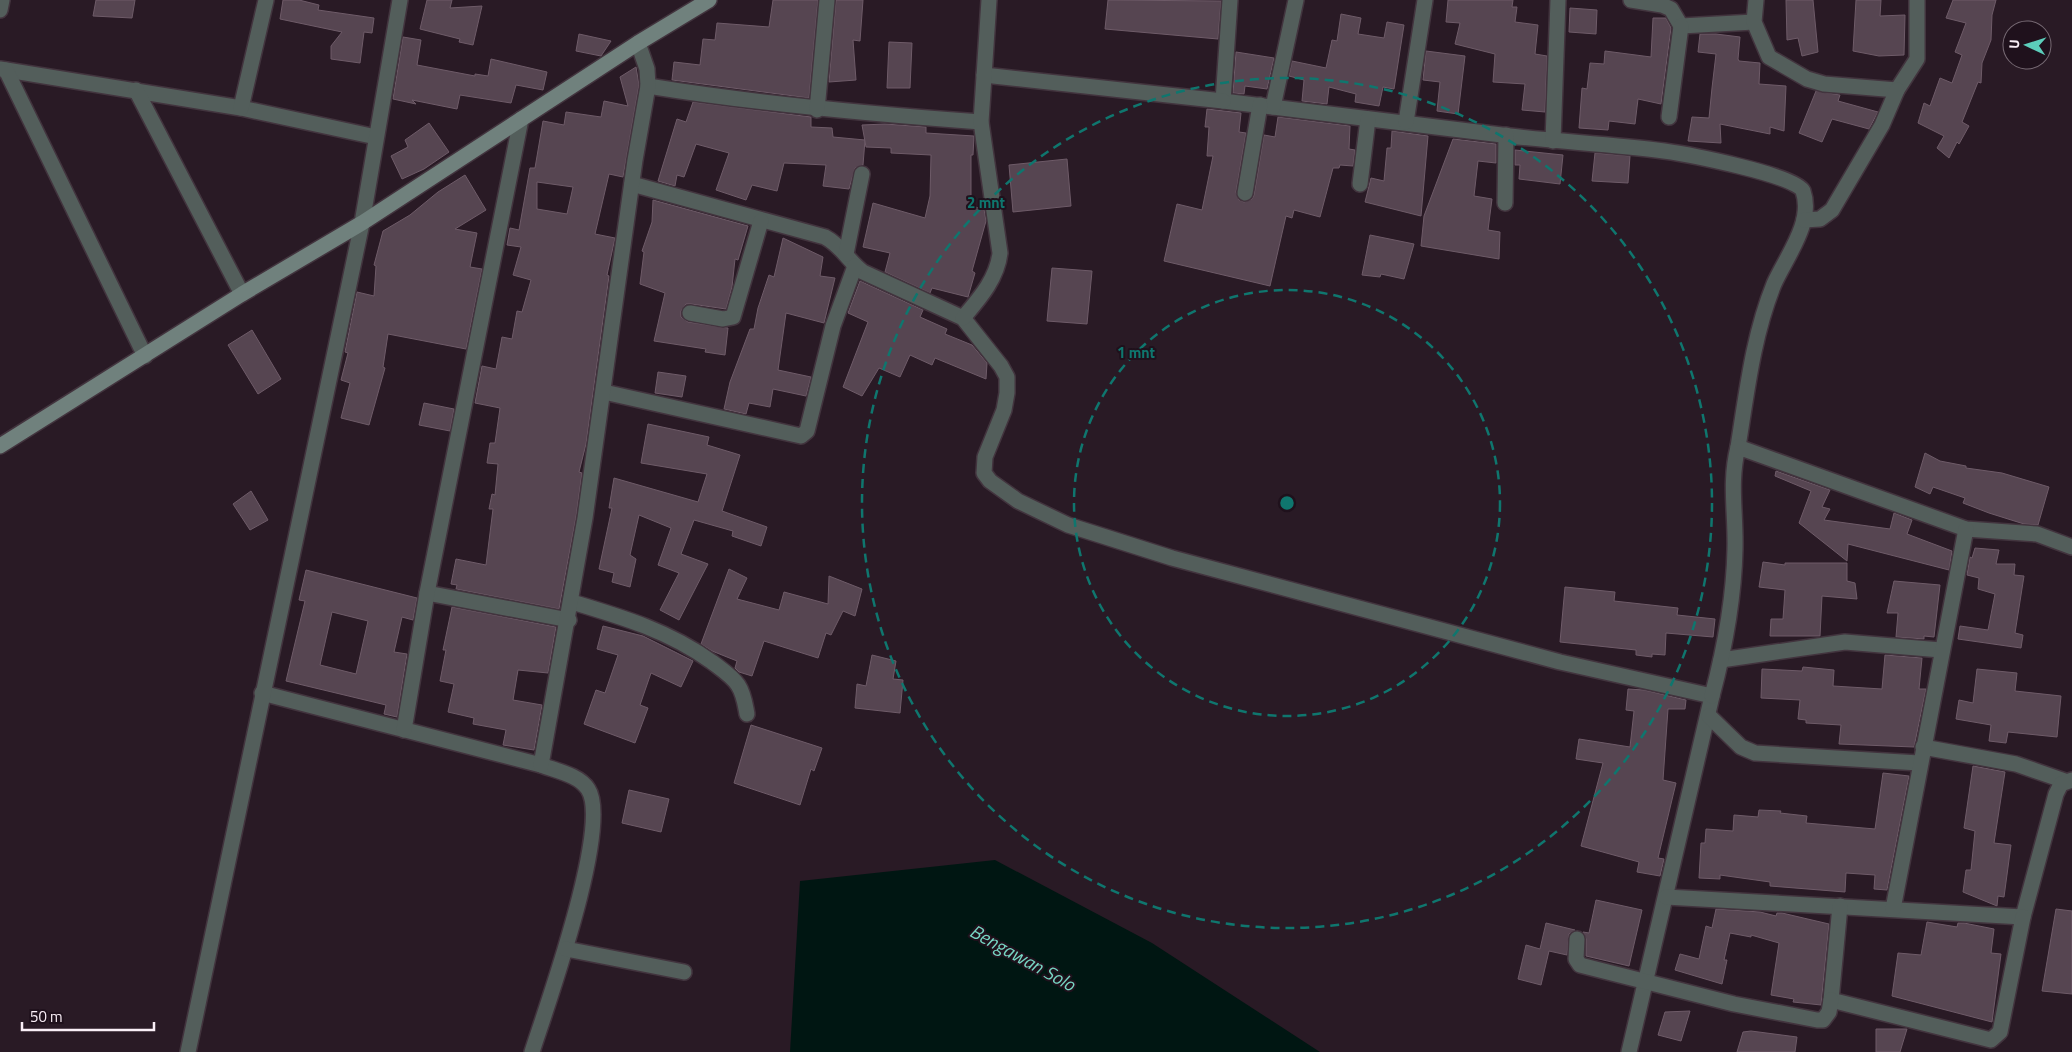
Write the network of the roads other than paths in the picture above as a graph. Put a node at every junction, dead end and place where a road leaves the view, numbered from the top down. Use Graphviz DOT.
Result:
graph roads {
  1 [pos="2,0"];
  2 [pos="266,0"];
  3 [pos="400,0"];
  4 [pos="709,0"];
  5 [pos="827,0"];
  6 [pos="989,0"];
  7 [pos="1230,0"];
  8 [pos="1296,0"];
  9 [pos="1425,0"];
  10 [pos="1558,0"];
  11 [pos="1631,0"];
  12 [pos="1756,0"];
  13 [pos="1917,0"];
  14 [pos="0,10"];
  15 [pos="1754,22"];
  16 [pos="1681,26"];
  17 [pos="638,43"];
  18 [pos="3,70"];
  19 [pos="984,75"];
  20 [pos="648,86"];
  21 [pos="136,90"];
  22 [pos="1897,90"];
  23 [pos="1223,101"];
  24 [pos="1266,106"];
  25 [pos="241,108"];
  26 [pos="817,110"];
  27 [pos="1670,117"];
  28 [pos="520,119"];
  29 [pos="1368,119"];
  30 [pos="981,122"];
  31 [pos="1406,122"];
  32 [pos="1506,135"];
  33 [pos="376,137"];
  34 [pos="1553,141"];
  35 [pos="862,174"];
  36 [pos="632,184"];
  37 [pos="1360,184"];
  38 [pos="1245,193"];
  39 [pos="1505,203"];
  40 [pos="1804,220"];
  41 [pos="761,221"];
  42 [pos="362,223"];
  43 [pos="851,260"];
  44 [pos="242,294"];
  45 [pos="690,313"];
  46 [pos="964,318"];
  47 [pos="145,356"];
  48 [pos="604,392"];
  49 [pos="0,446"];
  50 [pos="1738,447"];
  51 [pos="1966,529"];
  52 [pos="2072,547"];
  53 [pos="427,593"];
  54 [pos="572,602"];
  55 [pos="569,620"];
  56 [pos="1941,650"];
  57 [pos="1721,660"];
  58 [pos="262,692"];
  59 [pos="1712,696"];
  60 [pos="747,714"];
  61 [pos="1709,716"];
  62 [pos="404,730"];
  63 [pos="1923,747"];
  64 [pos="1919,763"];
  65 [pos="541,765"];
  66 [pos="2068,780"];
  67 [pos="1666,897"];
  68 [pos="1840,906"];
  69 [pos="1893,909"];
  70 [pos="2023,917"];
  71 [pos="1577,939"];
  72 [pos="566,949"];
  73 [pos="684,972"];
  74 [pos="1646,980"];
  75 [pos="1831,1000"];
  76 [pos="188,1052"];
  77 [pos="532,1052"];
  78 [pos="1629,1052"];
  1 -- 14 [label="street"];
  2 -- 25 [label="street"];
  3 -- 33 [label="street"];
  4 -- 17 [label="street"];
  5 -- 26 [label="street"];
  6 -- 19 [label="street"];
  7 -- 23 [label="street"];
  8 -- 24 [label="street"];
  9 -- 31 [label="street"];
  10 -- 34 [label="street"];
  11 -- 16 [label="street"];
  12 -- 15 [label="street"];
  13 -- 22 [label="street"];
  15 -- 16 [label="street"];
  15 -- 22 [label="street"];
  16 -- 27 [label="street"];
  17 -- 20 [label="street"];
  17 -- 28 [label="street"];
  18 -- 21 [label="street"];
  18 -- 47 [label="street"];
  19 -- 23 [label="street"];
  19 -- 30 [label="street"];
  20 -- 26 [label="street"];
  20 -- 36 [label="street"];
  21 -- 25 [label="street"];
  21 -- 44 [label="street"];
  22 -- 40 [label="street"];
  23 -- 24 [label="street"];
  24 -- 29 [label="street"];
  24 -- 38 [label="street"];
  25 -- 33 [label="street"];
  26 -- 30 [label="street"];
  28 -- 42 [label="street"];
  28 -- 53 [label="street"];
  29 -- 31 [label="street"];
  29 -- 37 [label="street"];
  30 -- 46 [label="street"];
  31 -- 32 [label="street"];
  32 -- 34 [label="street"];
  32 -- 39 [label="street"];
  33 -- 42 [label="street"];
  34 -- 40 [label="street"];
  35 -- 43 [label="street"];
  36 -- 41 [label="street"];
  36 -- 48 [label="street"];
  40 -- 50 [label="street"];
  41 -- 43 [label="street"];
  41 -- 45 [label="street"];
  42 -- 44 [label="street"];
  42 -- 58 [label="street"];
  43 -- 46 [label="street"];
  43 -- 48 [label="street"];
  44 -- 47 [label="street"];
  46 -- 59 [label="street"];
  47 -- 49 [label="street"];
  48 -- 54 [label="street"];
  50 -- 51 [label="street"];
  50 -- 57 [label="street"];
  51 -- 52 [label="street"];
  51 -- 56 [label="street"];
  53 -- 55 [label="street"];
  53 -- 62 [label="street"];
  54 -- 55 [label="street"];
  54 -- 60 [label="street"];
  55 -- 65 [label="street"];
  56 -- 57 [label="street"];
  56 -- 63 [label="street"];
  57 -- 59 [label="street"];
  58 -- 62 [label="street"];
  58 -- 76 [label="street"];
  59 -- 61 [label="street"];
  61 -- 64 [label="street"];
  61 -- 67 [label="street"];
  62 -- 65 [label="street"];
  63 -- 64 [label="street"];
  63 -- 66 [label="street"];
  64 -- 69 [label="street"];
  65 -- 72 [label="street"];
  66 -- 70 [label="street"];
  67 -- 68 [label="street"];
  67 -- 74 [label="street"];
  68 -- 69 [label="street"];
  68 -- 75 [label="street"];
  69 -- 70 [label="street"];
  70 -- 75 [label="street"];
  71 -- 74 [label="street"];
  72 -- 73 [label="street"];
  72 -- 77 [label="street"];
  74 -- 75 [label="street"];
  74 -- 78 [label="street"];
}
